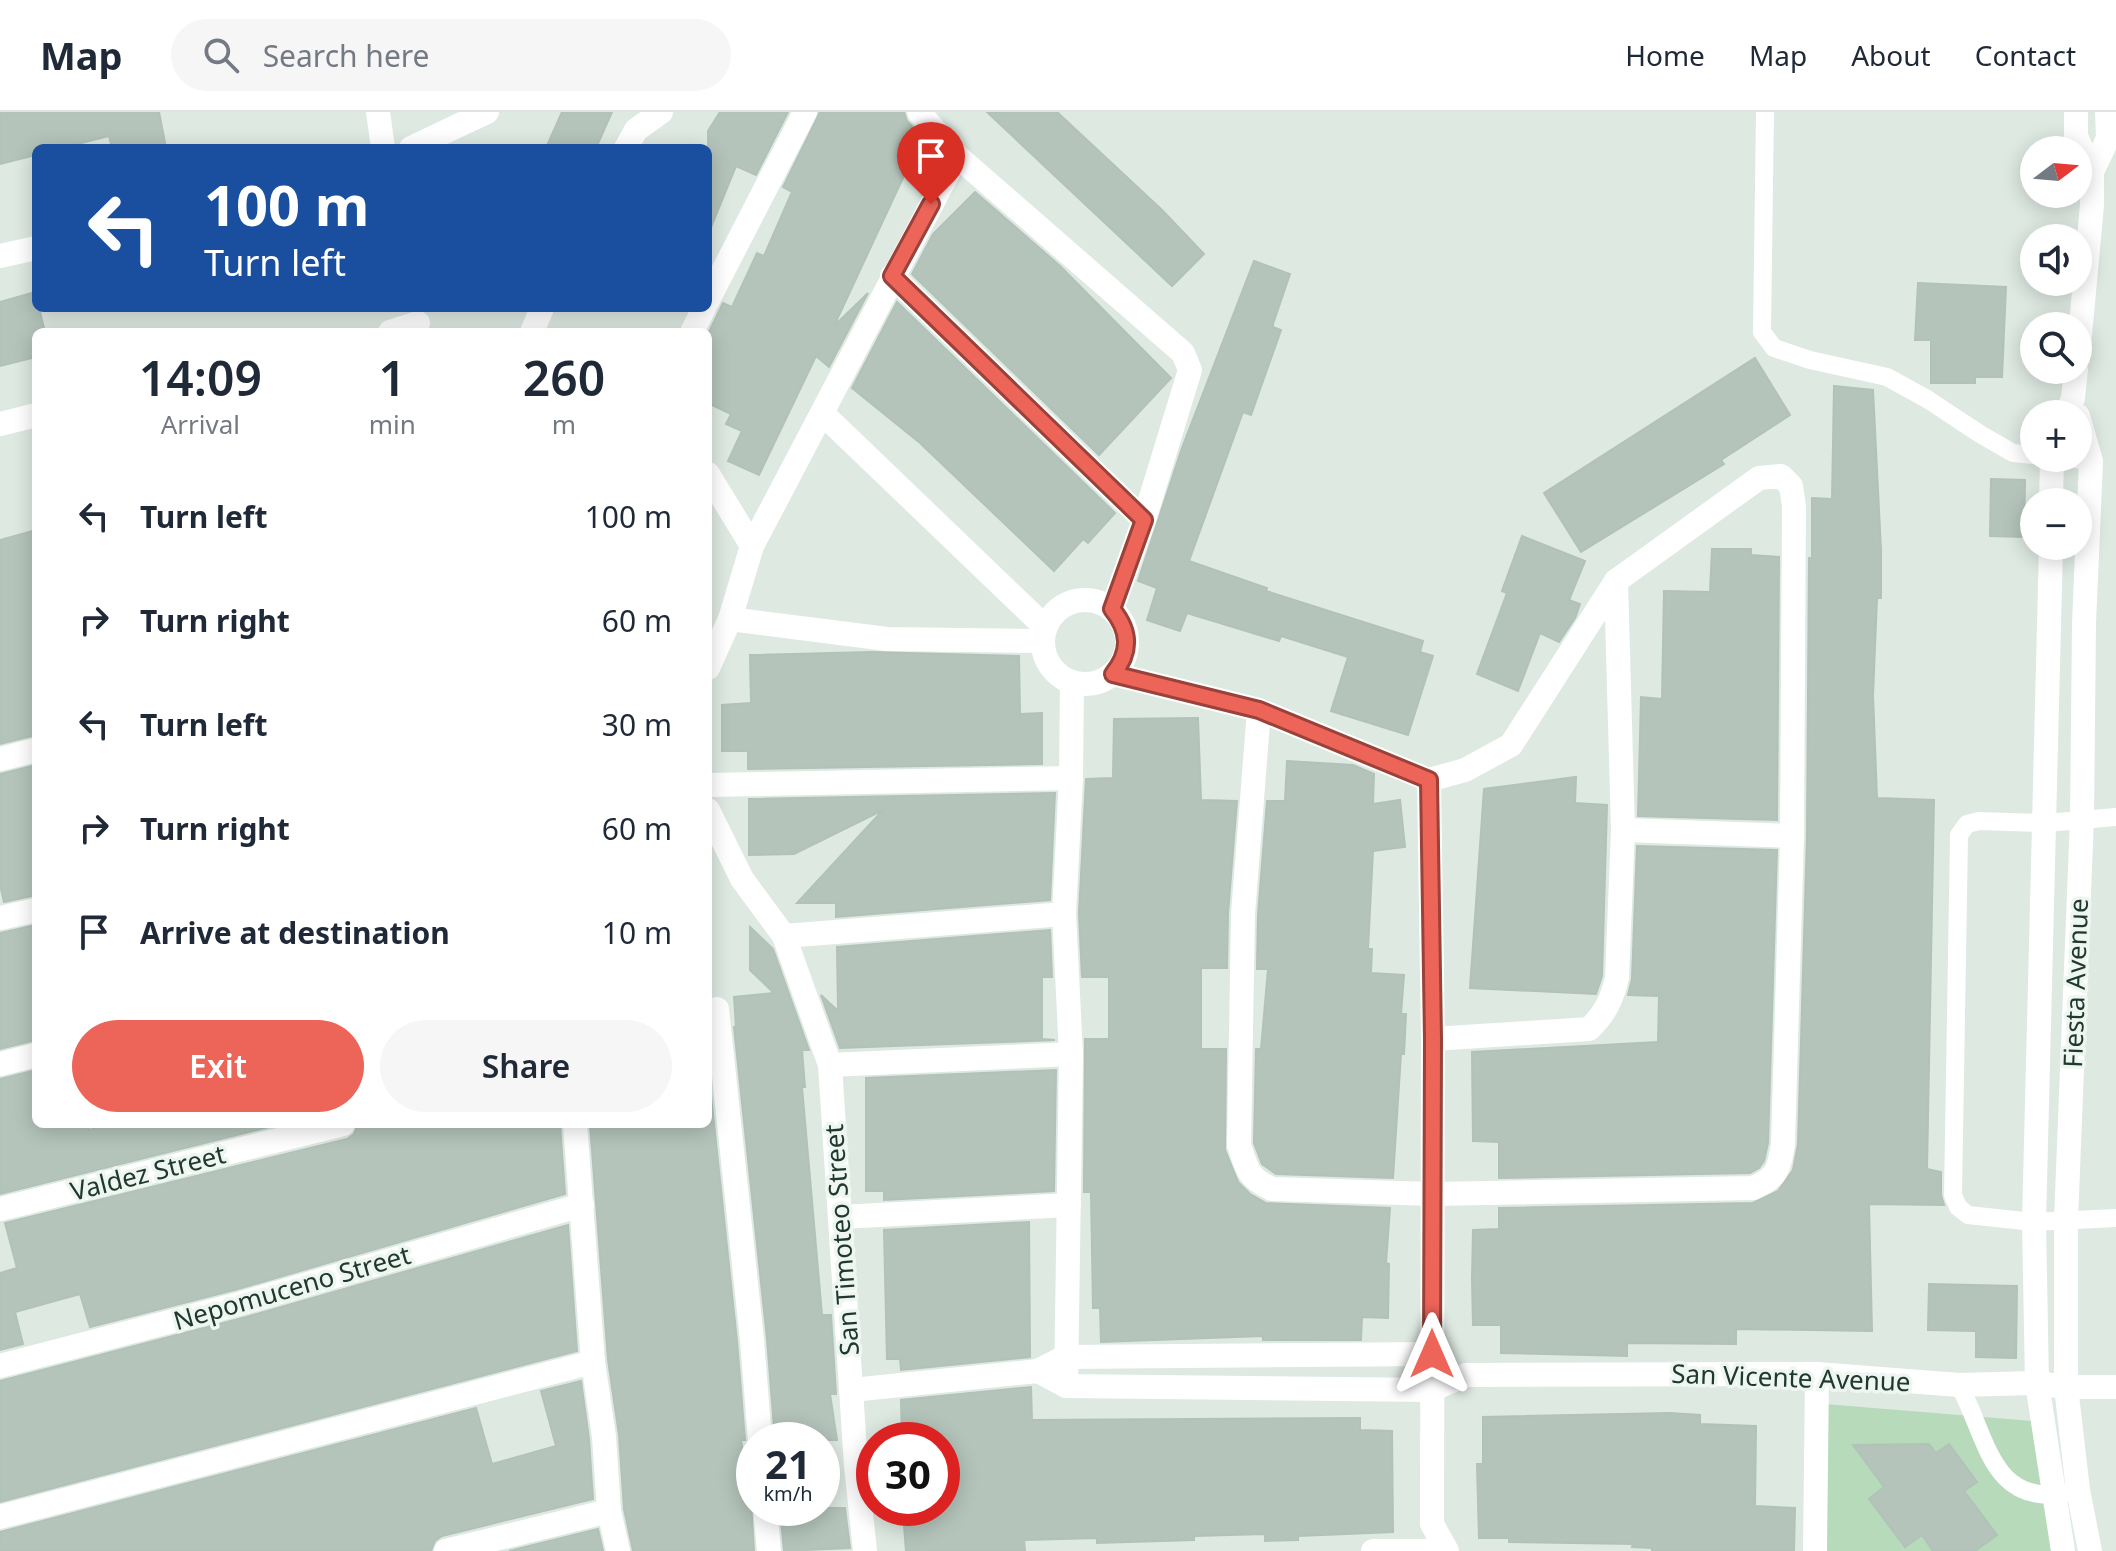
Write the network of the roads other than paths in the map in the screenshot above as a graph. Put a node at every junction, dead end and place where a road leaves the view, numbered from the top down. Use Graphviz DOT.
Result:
graph roads {
  1 [pos="378,112"];
  2 [pos="487,112"];
  3 [pos="661,112"];
  4 [pos="805,112"];
  5 [pos="919,112"];
  6 [pos="1765,112"];
  7 [pos="2076,112"];
  8 [pos="2107,112"];
  9 [pos="2076,136"];
  10 [pos="382,144"];
  11 [pos="419,144"];
  12 [pos="628,144"];
  13 [pos="957,156"];
  14 [pos="2092,172"];
  15 [pos="2092,208"];
  16 [pos="32,249"];
  17 [pos="0,256"];
  18 [pos="892,276"];
  19 [pos="712,292"];
  20 [pos="2084,312"];
  21 [pos="418,323"];
  22 [pos="402,328"];
  23 [pos="823,414"];
  24 [pos="32,416"];
  25 [pos="0,424"];
  26 [pos="2020,454"];
  27 [pos="2079,472"];
  28 [pos="712,481"];
  29 [pos="1144,520"];
  30 [pos="752,546"];
  31 [pos="2050,560"];
  32 [pos="1616,581"];
  33 [pos="1112,609"];
  34 [pos="730,619"];
  35 [pos="2048,623"];
  36 [pos="2084,623"];
  37 [pos="1044,634"];
  38 [pos="712,659"];
  39 [pos="1113,674"];
  40 [pos="1072,682"];
  41 [pos="1259,710"];
  42 [pos="32,751"];
  43 [pos="0,759"];
  44 [pos="1071,778"];
  45 [pos="1429,780"];
  46 [pos="712,785"];
  47 [pos="2116,817"];
  48 [pos="712,818"];
  49 [pos="2082,818"];
  50 [pos="2046,823"];
  51 [pos="1623,830"];
  52 [pos="1792,836"];
  53 [pos="32,911"];
  54 [pos="1064,914"];
  55 [pos="0,918"];
  56 [pos="784,936"];
  57 [pos="717,1009"];
  58 [pos="1433,1039"];
  59 [pos="1071,1054"];
  60 [pos="32,1056"];
  61 [pos="0,1064"];
  62 [pos="830,1065"];
  63 [pos="327,1128"];
  64 [pos="575,1128"];
  65 [pos="1433,1194"];
  66 [pos="582,1205"];
  67 [pos="1069,1205"];
  68 [pos="0,1209"];
  69 [pos="840,1217"];
  70 [pos="2116,1218"];
  71 [pos="2066,1220"];
  72 [pos="2034,1222"];
  73 [pos="1432,1354"];
  74 [pos="1065,1357"];
  75 [pos="593,1362"];
  76 [pos="0,1366"];
  77 [pos="1038,1371"];
  78 [pos="1817,1374"];
  79 [pos="1466,1375"];
  80 [pos="2037,1383"];
  81 [pos="1959,1385"];
  82 [pos="1066,1386"];
  83 [pos="2066,1387"];
  84 [pos="2116,1387"];
  85 [pos="852,1390"];
  86 [pos="1431,1390"];
  87 [pos="759,1422"];
  88 [pos="2078,1490"];
  89 [pos="2054,1495"];
  90 [pos="609,1511"];
  91 [pos="0,1517"];
  92 [pos="1432,1524"];
  93 [pos="767,1526"];
  94 [pos="446,1551"];
  95 [pos="618,1551"];
  96 [pos="769,1551"];
  97 [pos="865,1551"];
  98 [pos="1373,1551"];
  99 [pos="1415,1551"];
  100 [pos="1431,1551"];
  101 [pos="1447,1551"];
  102 [pos="1815,1551"];
  103 [pos="2063,1551"];
  104 [pos="2090,1551"];
  1 -- 10 [label="street"];
  2 -- 11 [label="street"];
  3 -- 12 [label="street"];
  4 -- 19 [label="street"];
  5 -- 13 [label="street"];
  6 -- 26 [label="lane"];
  7 -- 9 [label="street"];
  8 -- 14 [label="street"];
  13 -- 18 [label="street"];
  13 -- 29 [label="street"];
  15 -- 20 [label="street"];
  16 -- 17 [label="street"];
  18 -- 23 [label="street"];
  18 -- 29 [label="street"];
  21 -- 22 [label="street"];
  23 -- 30 [label="street"];
  23 -- 37 [label="street"];
  24 -- 25 [label="street"];
  27 -- 36 [label="street, Fiesta Avenue"];
  28 -- 30 [label="street"];
  29 -- 33 [label="street"];
  30 -- 34 [label="street"];
  31 -- 35 [label="street, Fiesta Avenue"];
  32 -- 45 [label="street"];
  32 -- 51 [label="street"];
  32 -- 52 [label="street"];
  33 -- 37 [label="street"];
  33 -- 39 [label="street"];
  34 -- 37 [label="street"];
  34 -- 38 [label="street"];
  35 -- 36 [label="street"];
  35 -- 50 [label="street, Fiesta Avenue"];
  36 -- 49 [label="street, Fiesta Avenue"];
  37 -- 40 [label="street"];
  39 -- 40 [label="street"];
  39 -- 41 [label="street"];
  40 -- 44 [label="street"];
  41 -- 45 [label="street"];
  41 -- 65 [label="street"];
  42 -- 43 [label="street"];
  44 -- 46 [label="street"];
  44 -- 54 [label="street"];
  45 -- 58 [label="street"];
  47 -- 49 [label="lane"];
  48 -- 56 [label="street, San Timoteo Street"];
  49 -- 50 [label="lane"];
  49 -- 71 [label="street, Fiesta Avenue"];
  50 -- 72 [label="street, Fiesta Avenue"];
  50 -- 72 [label="lane"];
  51 -- 52 [label="street"];
  51 -- 58 [label="street"];
  52 -- 65 [label="street"];
  53 -- 55 [label="street"];
  54 -- 56 [label="street"];
  54 -- 59 [label="street"];
  56 -- 62 [label="street, San Timoteo Street"];
  57 -- 87 [label="street"];
  58 -- 65 [label="street"];
  59 -- 62 [label="street"];
  59 -- 67 [label="street"];
  60 -- 61 [label="street"];
  62 -- 69 [label="street, San Timoteo Street"];
  63 -- 68 [label="street, Valdez Street"];
  64 -- 66 [label="street"];
  65 -- 73 [label="street"];
  66 -- 75 [label="street"];
  66 -- 76 [label="street, Nepomuceno Street"];
  67 -- 69 [label="street"];
  67 -- 74 [label="street"];
  69 -- 85 [label="street, San Timoteo Street"];
  70 -- 71 [label="lane"];
  71 -- 72 [label="lane"];
  71 -- 83 [label="street, Fiesta Avenue"];
  72 -- 80 [label="street, Fiesta Avenue"];
  73 -- 74 [label="street"];
  73 -- 79 [label="street"];
  73 -- 86 [label="street"];
  74 -- 77 [label="street"];
  74 -- 82 [label="street"];
  75 -- 90 [label="street"];
  75 -- 91 [label="street"];
  77 -- 82 [label="street, San Vicente Avenue"];
  77 -- 85 [label="street"];
  78 -- 79 [label="street, San Vicente Avenue"];
  78 -- 81 [label="street, San Vicente Avenue"];
  78 -- 102 [label="street"];
  79 -- 86 [label="street, San Vicente Avenue"];
  80 -- 81 [label="street, San Vicente Avenue"];
  80 -- 83 [label="street, San Vicente Avenue"];
  80 -- 89 [label="street, Fiesta Avenue"];
  81 -- 89 [label="lane"];
  82 -- 86 [label="street, San Vicente Avenue"];
  83 -- 84 [label="street, San Vicente Avenue"];
  83 -- 88 [label="street, Fiesta Avenue"];
  85 -- 97 [label="street, San Timoteo Street"];
  86 -- 92 [label="street"];
  88 -- 89 [label="lane"];
  88 -- 104 [label="street, Fiesta Avenue"];
  89 -- 103 [label="street, Fiesta Avenue"];
  90 -- 94 [label="street"];
  90 -- 95 [label="street"];
  92 -- 99 [label="street"];
  92 -- 101 [label="street"];
  93 -- 96 [label="street"];
  98 -- 99 [label="street"];
  99 -- 100 [label="street"];
}
